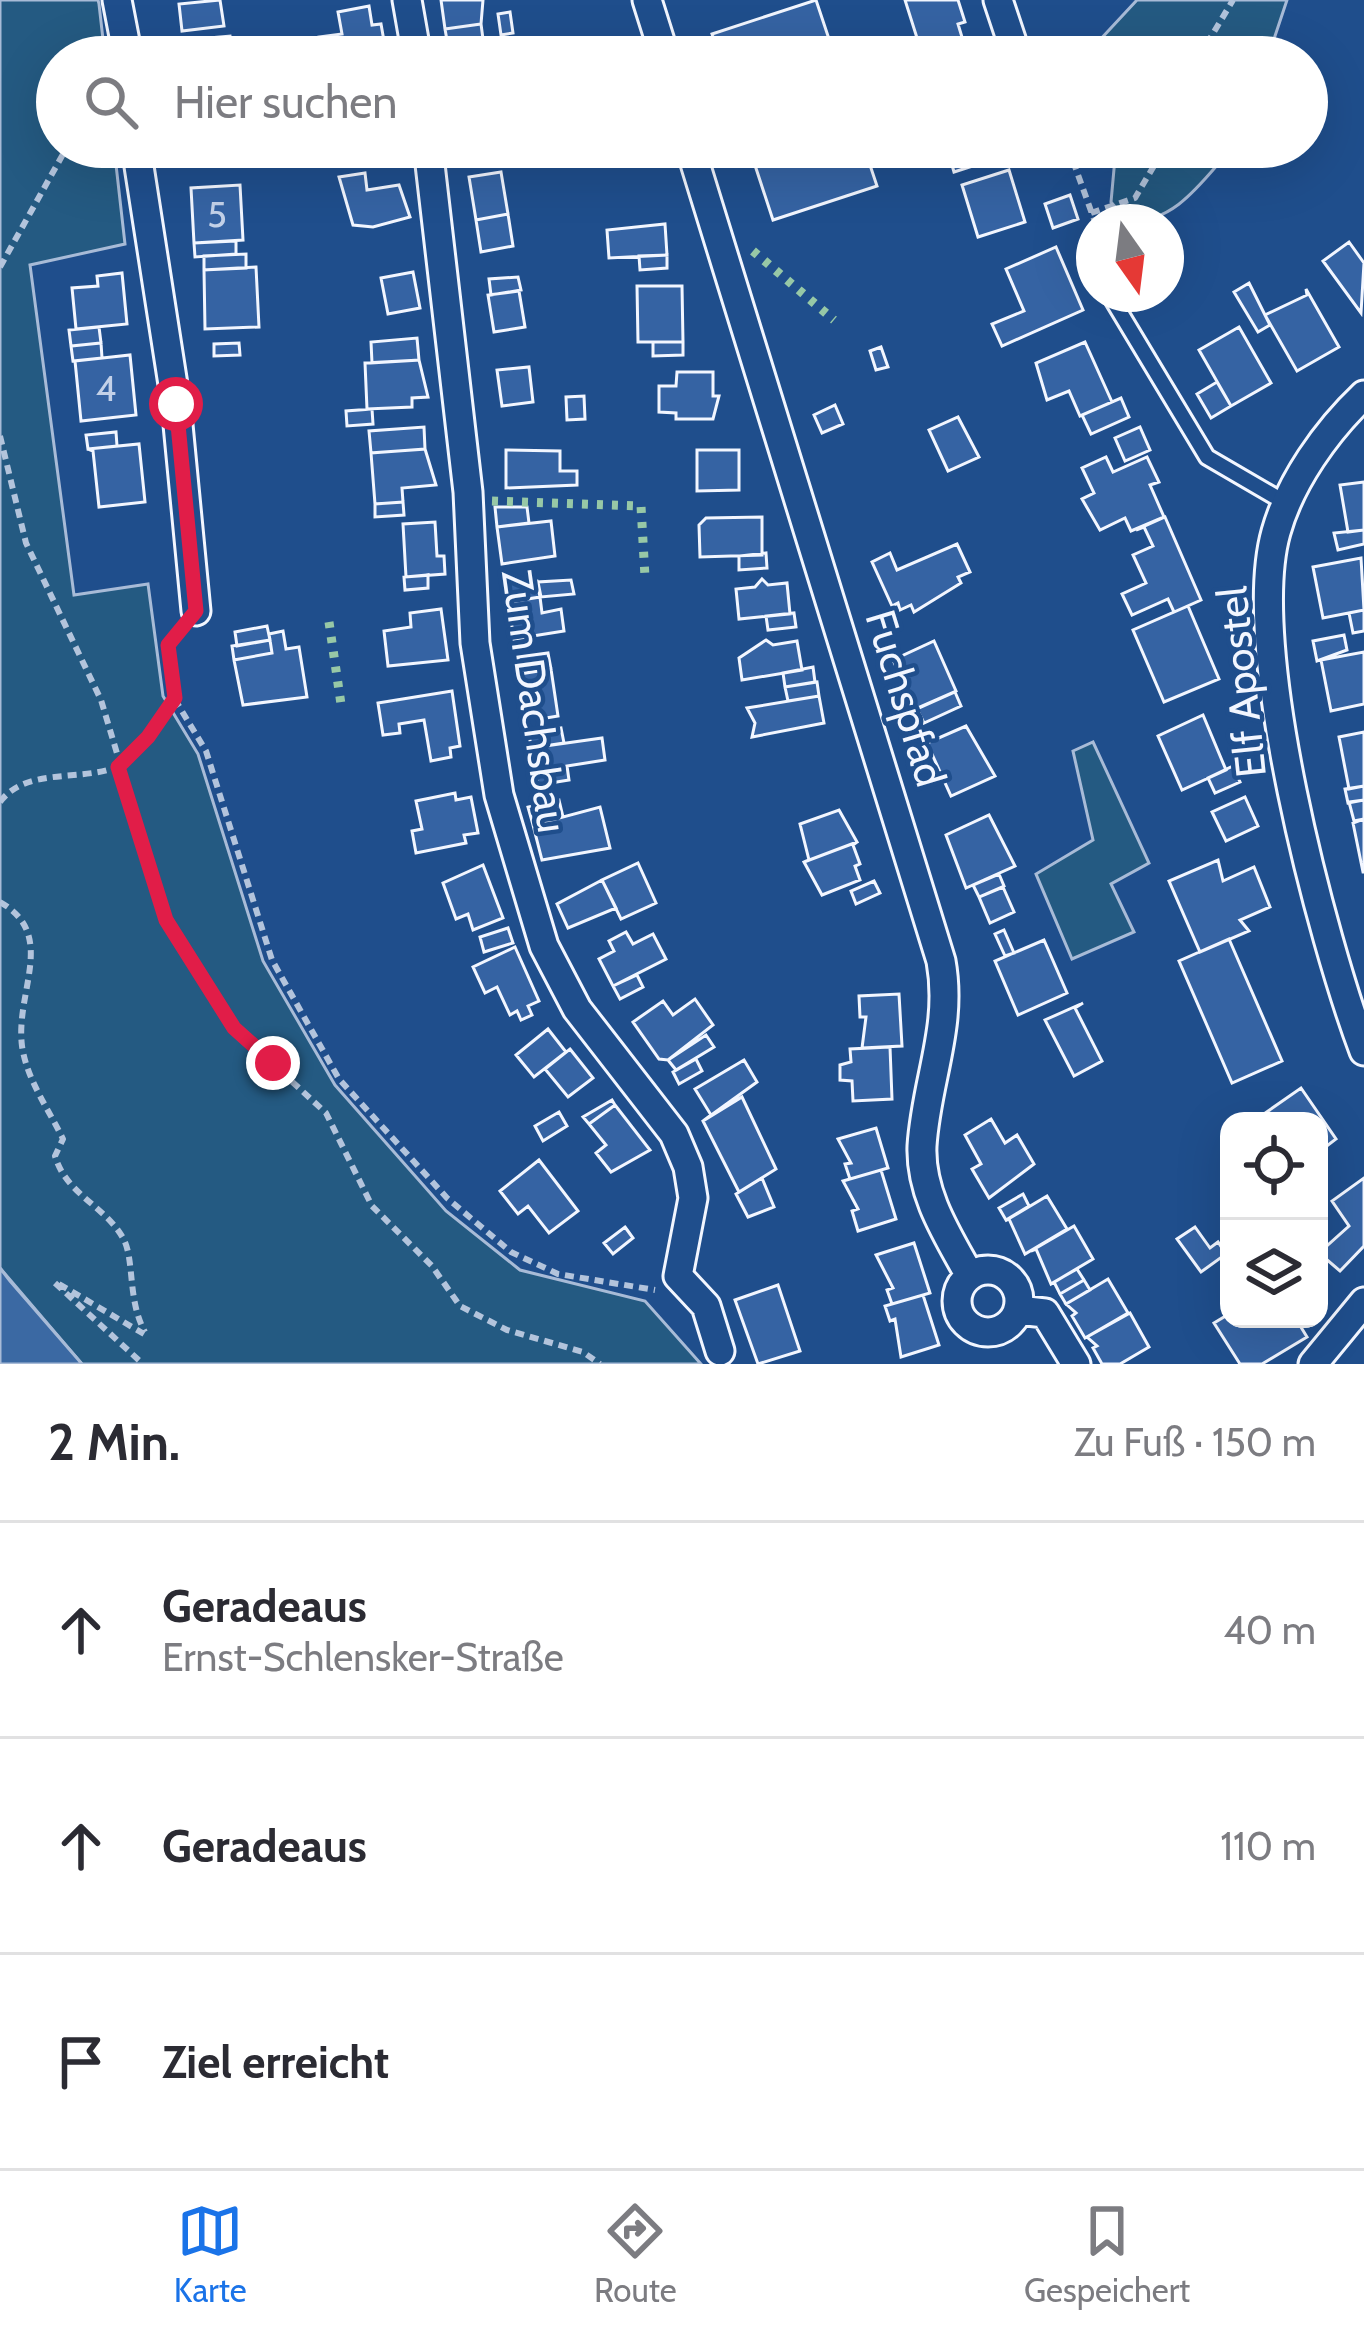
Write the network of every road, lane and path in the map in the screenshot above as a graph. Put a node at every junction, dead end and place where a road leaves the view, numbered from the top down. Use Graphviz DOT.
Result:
graph roads {
  1 [pos="117,0"];
  2 [pos="407,0"];
  3 [pos="647,0"];
  4 [pos="998,0"];
  5 [pos="1232,0"];
  6 [pos="124,36"];
  7 [pos="413,36"];
  8 [pos="658,36"];
  9 [pos="1010,36"];
  10 [pos="1211,36"];
  11 [pos="55,168"];
  12 [pos="139,168"];
  13 [pos="430,168"];
  14 [pos="696,168"];
  15 [pos="1076,168"];
  16 [pos="1153,168"];
  17 [pos="1088,204"];
  18 [pos="1122,204"];
  19 [pos="0,267"];
  20 [pos="1120,312"];
  21 [pos="1364,395"];
  22 [pos="0,436"];
  23 [pos="1286,503"];
  24 [pos="196,611"];
  25 [pos="175,698"];
  26 [pos="118,767"];
  27 [pos="0,802"];
  28 [pos="0,902"];
  29 [pos="1364,1051"];
  30 [pos="678,1276"];
  31 [pos="970,1276"];
  32 [pos="1364,1302"];
  33 [pos="1018,1310"];
  34 [pos="720,1351"];
  35 [pos="143,1364"];
  36 [pos="600,1364"];
  37 [pos="1076,1364"];
  38 [pos="1313,1364"];
  1 -- 6 [label="street"];
  2 -- 7 [label="street"];
  3 -- 8 [label="street"];
  4 -- 9 [label="street"];
  5 -- 10 [label="path"];
  11 -- 19 [label="path"];
  12 -- 24 [label="street"];
  13 -- 30 [label="street, Zum Dachsbau"];
  14 -- 31 [label="street, Fuchspfad"];
  15 -- 17 [label="path"];
  16 -- 18 [label="path"];
  20 -- 23 [label="lane"];
  21 -- 23 [label="street, Elf Apostel"];
  22 -- 26 [label="path"];
  23 -- 29 [label="street, Elf Apostel"];
  24 -- 25 [label="path"];
  25 -- 26 [label="path"];
  25 -- 30 [label="path"];
  26 -- 27 [label="path"];
  26 -- 36 [label="path"];
  28 -- 35 [label="path"];
  30 -- 34 [label="street"];
  31 -- 33 [label="street"];
  31 -- 33 [label="street, Fuchspfad"];
  32 -- 38 [label="street"];
  33 -- 37 [label="street"];
}
